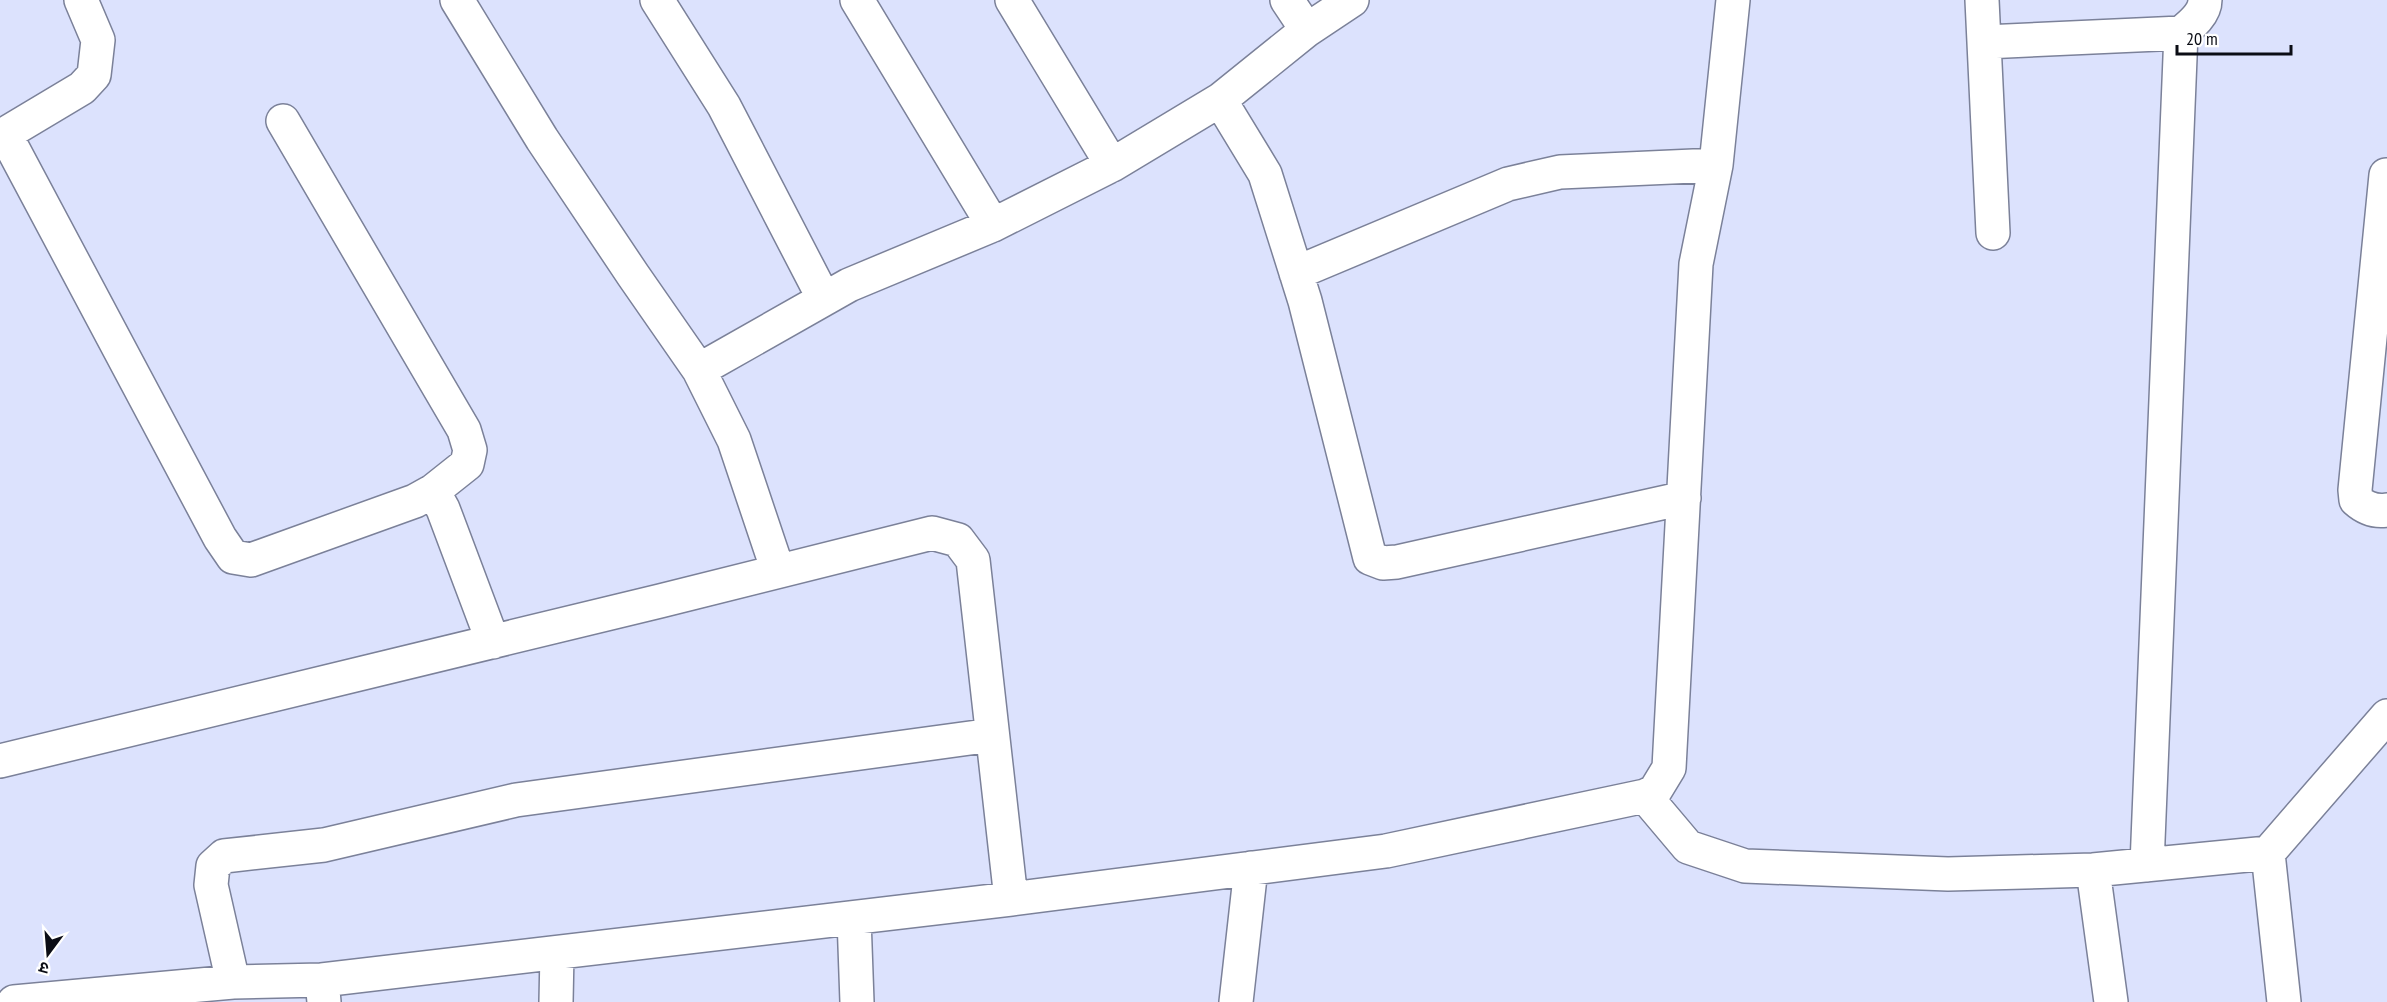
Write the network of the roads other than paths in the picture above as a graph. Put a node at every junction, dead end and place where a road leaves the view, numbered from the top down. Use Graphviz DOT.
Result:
graph roads {
  1 [pos="81,0"];
  2 [pos="457,0"];
  3 [pos="657,0"];
  4 [pos="857,0"];
  5 [pos="1012,0"];
  6 [pos="1287,0"];
  7 [pos="1352,0"];
  8 [pos="1733,0"];
  9 [pos="1982,0"];
  10 [pos="2205,0"];
  11 [pos="1307,30"];
  12 [pos="2181,33"];
  13 [pos="1985,42"];
  14 [pos="1220,100"];
  15 [pos="284,121"];
  16 [pos="2,136"];
  17 [pos="1112,165"];
  18 [pos="1716,165"];
  19 [pos="2386,175"];
  20 [pos="993,225"];
  21 [pos="1993,233"];
  22 [pos="1296,273"];
  23 [pos="825,299"];
  24 [pos="699,370"];
  25 [pos="434,491"];
  26 [pos="1684,498"];
  27 [pos="2387,510"];
  28 [pos="778,571"];
  29 [pos="493,642"];
  30 [pos="2387,716"];
  31 [pos="992,735"];
  32 [pos="0,760"];
  33 [pos="1645,796"];
  34 [pos="2268,853"];
  35 [pos="2147,865"];
  36 [pos="1251,868"];
  37 [pos="2093,870"];
  38 [pos="1011,899"];
  39 [pos="854,918"];
  40 [pos="557,953"];
  41 [pos="233,982"];
  42 [pos="323,991"];
  43 [pos="14,1002"];
  44 [pos="556,1002"];
  45 [pos="857,1002"];
  46 [pos="1236,1002"];
  47 [pos="2111,1002"];
  48 [pos="2284,1002"];
  1 -- 16 [label="street"];
  2 -- 24 [label="street"];
  3 -- 23 [label="street"];
  4 -- 20 [label="street"];
  5 -- 17 [label="street"];
  6 -- 11 [label="street"];
  7 -- 11 [label="street"];
  8 -- 18 [label="street"];
  9 -- 13 [label="street"];
  10 -- 12 [label="street"];
  11 -- 14 [label="street"];
  12 -- 13 [label="street"];
  12 -- 35 [label="street"];
  13 -- 21 [label="street"];
  14 -- 17 [label="street"];
  14 -- 22 [label="street"];
  15 -- 25 [label="street"];
  16 -- 25 [label="street"];
  17 -- 20 [label="street"];
  18 -- 22 [label="street"];
  18 -- 26 [label="street"];
  19 -- 27 [label="street"];
  20 -- 23 [label="street"];
  22 -- 26 [label="street"];
  23 -- 24 [label="street"];
  24 -- 28 [label="street"];
  25 -- 29 [label="street"];
  26 -- 33 [label="street"];
  28 -- 29 [label="street"];
  28 -- 31 [label="street"];
  29 -- 32 [label="street"];
  30 -- 34 [label="street"];
  31 -- 38 [label="street"];
  31 -- 41 [label="street"];
  33 -- 36 [label="street"];
  33 -- 37 [label="street"];
  34 -- 35 [label="street"];
  34 -- 48 [label="street"];
  35 -- 37 [label="street"];
  36 -- 38 [label="street"];
  36 -- 46 [label="street"];
  37 -- 47 [label="street"];
  38 -- 39 [label="street"];
  39 -- 40 [label="street"];
  39 -- 45 [label="street"];
  40 -- 42 [label="street"];
  40 -- 44 [label="street"];
  41 -- 42 [label="street"];
  41 -- 43 [label="street"];
}
